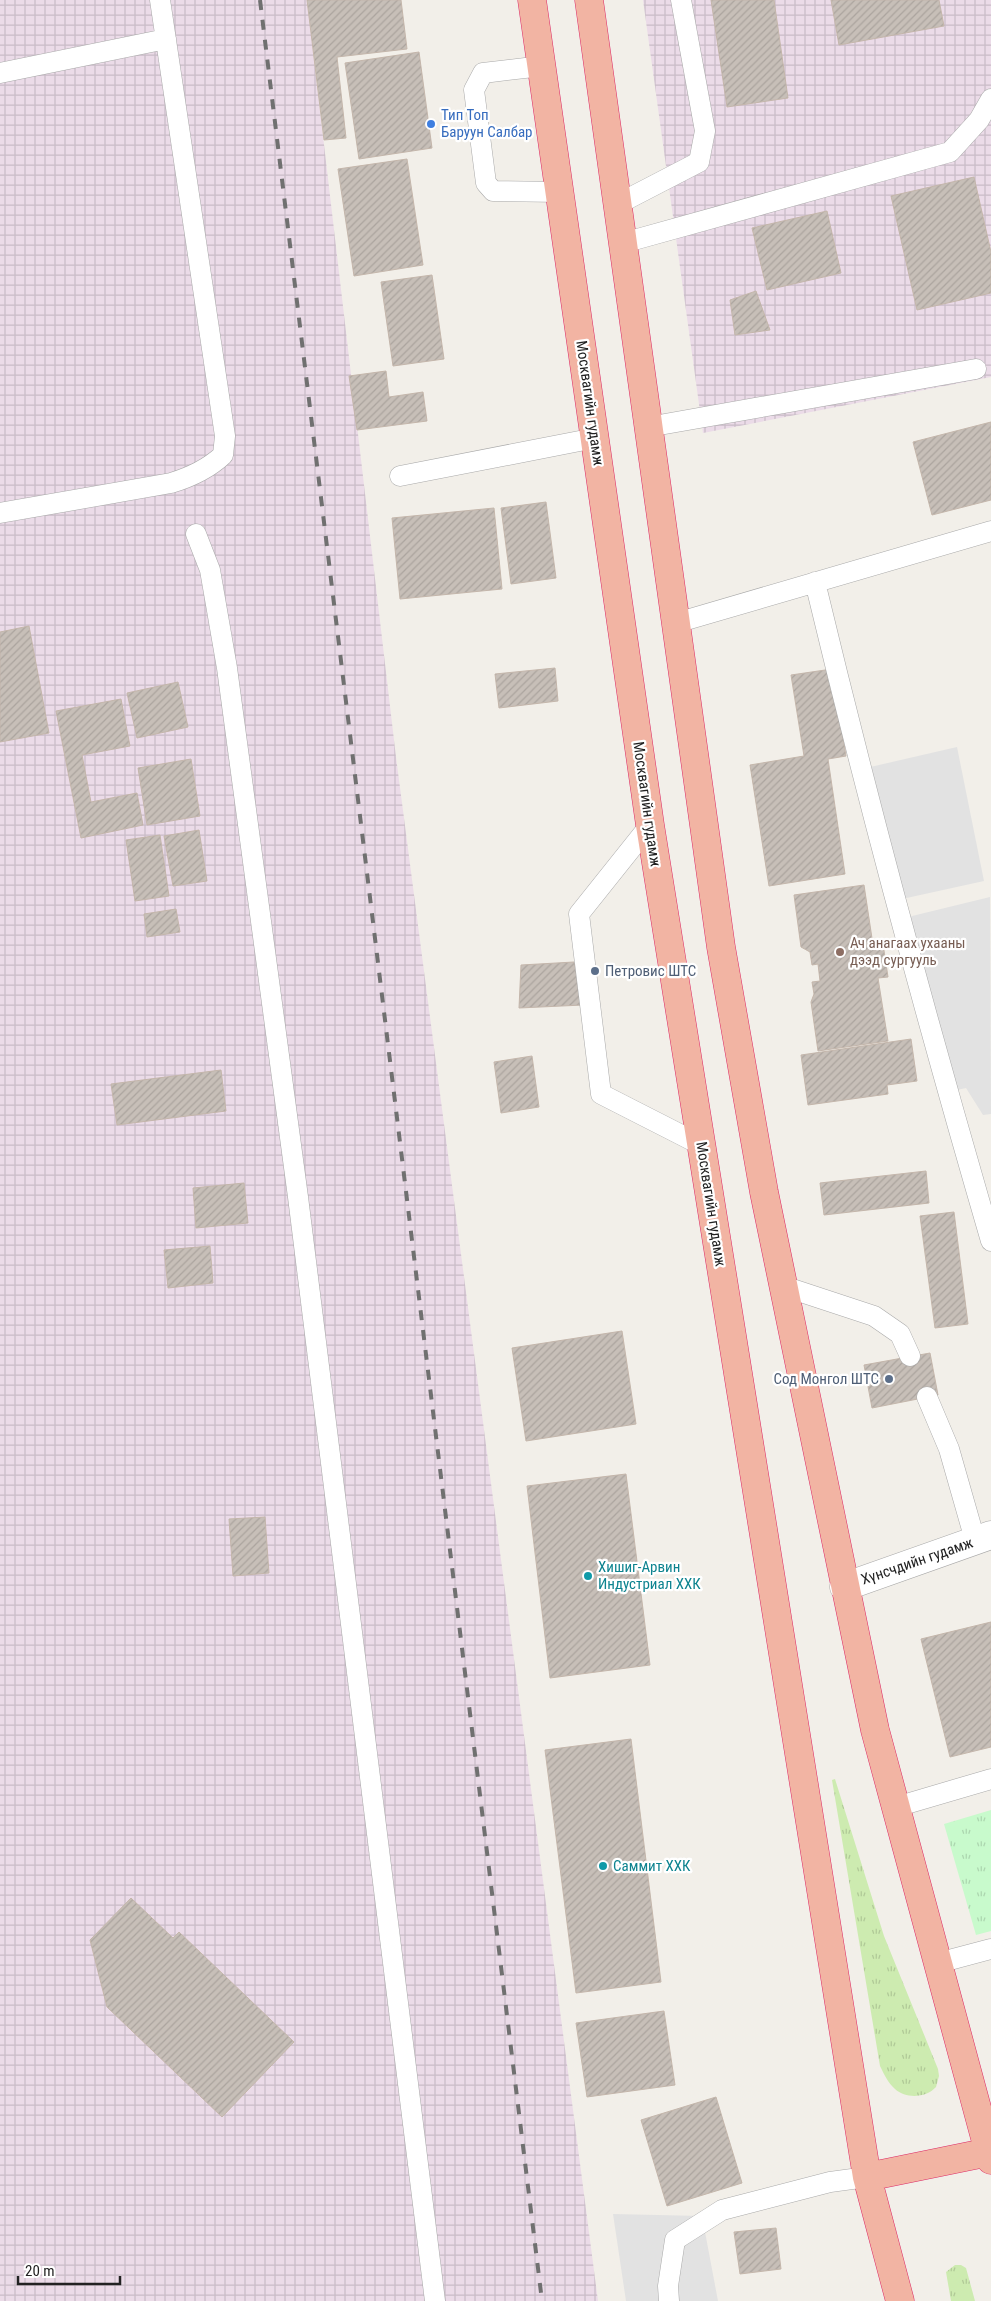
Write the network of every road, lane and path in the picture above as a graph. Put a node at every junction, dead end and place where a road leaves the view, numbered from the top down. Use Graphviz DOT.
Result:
graph roads {
  1 [pos="160,0"];
  2 [pos="532,0"];
  3 [pos="589,0"];
  4 [pos="681,0"];
  5 [pos="166,40"];
  6 [pos="542,66"];
  7 [pos="0,72"];
  8 [pos="991,98"];
  9 [pos="560,192"];
  10 [pos="618,204"];
  11 [pos="623,243"];
  12 [pos="976,369"];
  13 [pos="648,427"];
  14 [pos="595,438"];
  15 [pos="400,476"];
  16 [pos="0,513"];
  17 [pos="991,531"];
  18 [pos="196,534"];
  19 [pos="815,582"];
  20 [pos="676,623"];
  21 [pos="650,824"];
  22 [pos="701,1145"];
  23 [pos="991,1241"];
  24 [pos="783,1286"];
  25 [pos="910,1356"];
  26 [pos="927,1397"];
  27 [pos="983,1538"];
  28 [pos="844,1587"];
  29 [pos="991,1779"];
  30 [pos="896,1807"];
  31 [pos="991,1949"];
  32 [pos="938,1963"];
  33 [pos="990,2156"];
  34 [pos="867,2176"];
  35 [pos="435,2301"];
  36 [pos="670,2301"];
  37 [pos="900,2301"];
  1 -- 5 [label="lane"];
  2 -- 6 [label="highway, Москвагийн гудамж"];
  3 -- 10 [label="highway"];
  4 -- 10 [label="lane"];
  5 -- 7 [label="lane"];
  5 -- 16 [label="lane"];
  6 -- 9 [label="highway, Москвагийн гудамж"];
  6 -- 9 [label="lane"];
  8 -- 11 [label="lane"];
  9 -- 14 [label="highway, Москвагийн гудамж"];
  10 -- 11 [label="highway"];
  11 -- 13 [label="highway"];
  12 -- 13 [label="lane"];
  13 -- 20 [label="highway"];
  14 -- 15 [label="lane"];
  14 -- 21 [label="highway, Москвагийн гудамж"];
  17 -- 19 [label="lane"];
  18 -- 35 [label="lane"];
  19 -- 20 [label="lane"];
  19 -- 23 [label="lane"];
  20 -- 24 [label="highway"];
  21 -- 22 [label="highway, Москвагийн гудамж"];
  21 -- 22 [label="lane"];
  22 -- 34 [label="highway, Москвагийн гудамж"];
  24 -- 25 [label="lane"];
  24 -- 28 [label="highway"];
  26 -- 27 [label="lane"];
  27 -- 28 [label="street, Хүнсчдийн гудамж"];
  28 -- 30 [label="highway"];
  29 -- 30 [label="lane"];
  30 -- 32 [label="highway"];
  31 -- 32 [label="lane"];
  32 -- 33 [label="highway"];
  33 -- 34 [label="highway"];
  34 -- 36 [label="lane"];
  34 -- 37 [label="highway, Москвагийн гудамж"];
}
